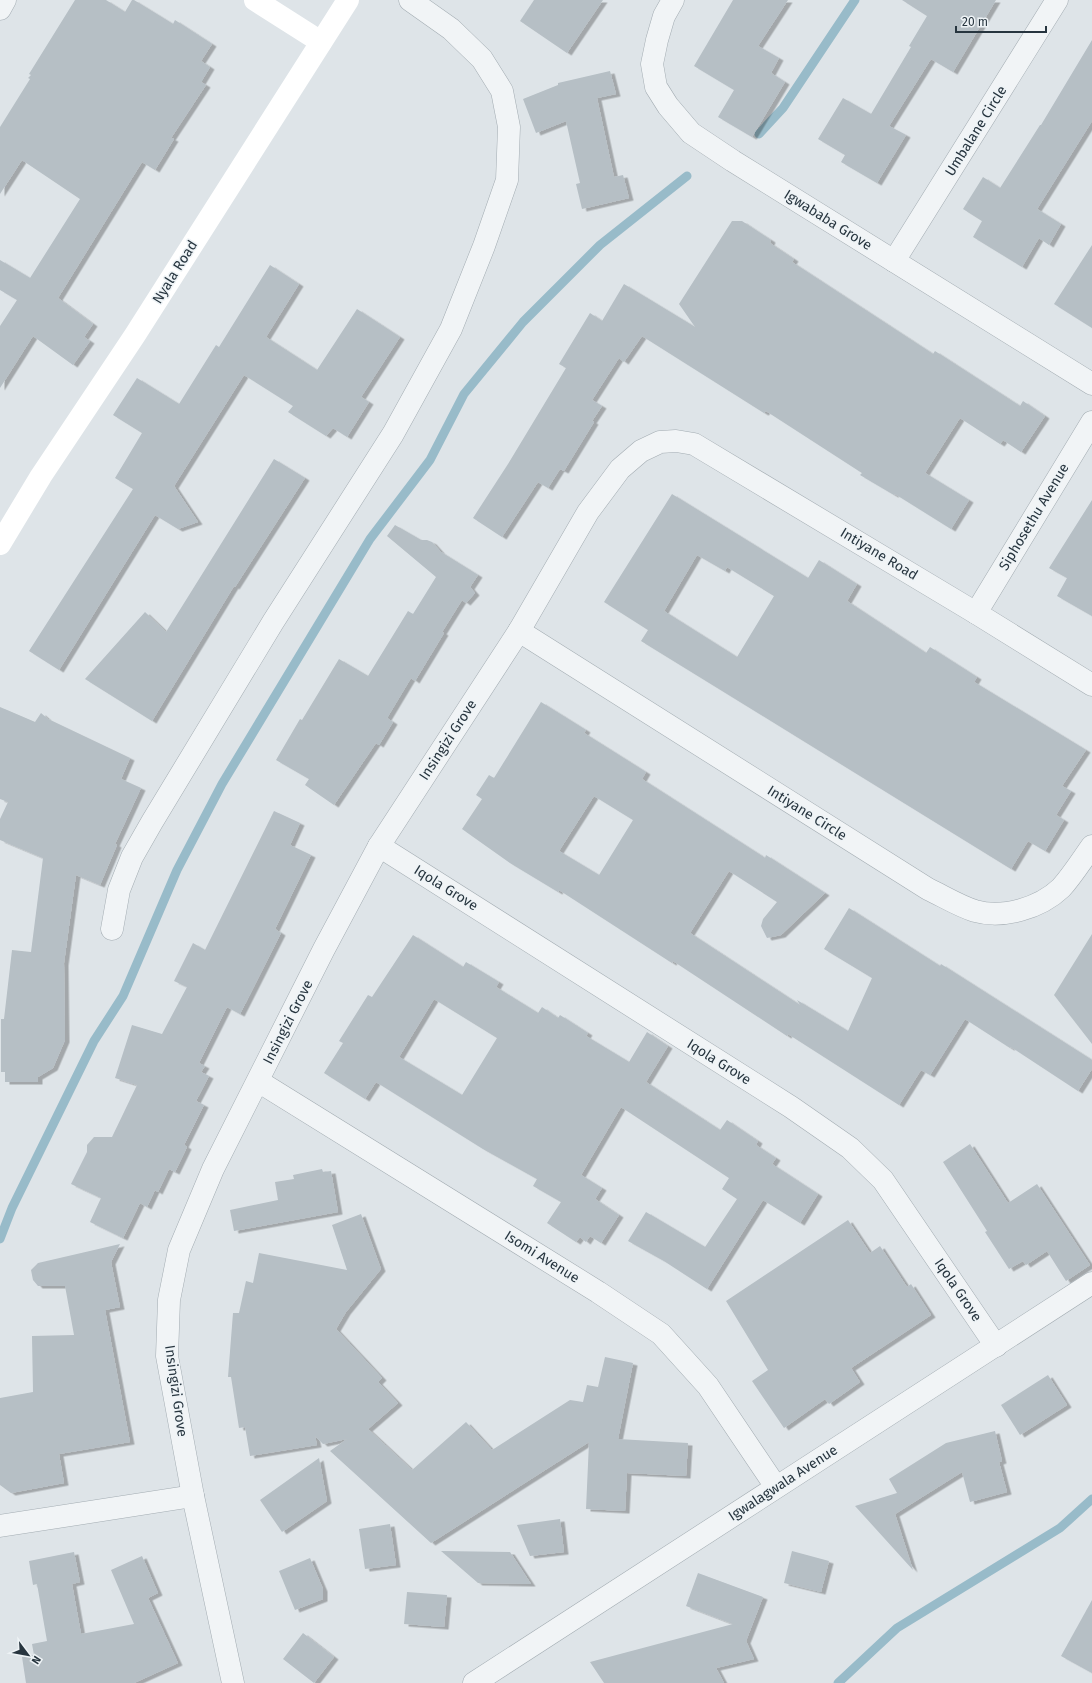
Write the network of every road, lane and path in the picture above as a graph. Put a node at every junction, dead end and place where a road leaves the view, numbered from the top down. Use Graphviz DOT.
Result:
graph roads {
  1 [pos="5,0"];
  2 [pos="255,0"];
  3 [pos="348,0"];
  4 [pos="410,0"];
  5 [pos="673,0"];
  6 [pos="1057,0"];
  7 [pos="0,9"];
  8 [pos="321,42"];
  9 [pos="894,262"];
  10 [pos="1092,384"];
  11 [pos="1092,422"];
  12 [pos="660,442"];
  13 [pos="0,544"];
  14 [pos="976,613"];
  15 [pos="519,631"];
  16 [pos="1092,685"];
  17 [pos="379,846"];
  18 [pos="1092,846"];
  19 [pos="112,929"];
  20 [pos="258,1081"];
  21 [pos="1092,1283"];
  22 [pos="996,1346"];
  23 [pos="776,1487"];
  24 [pos="193,1496"];
  25 [pos="0,1526"];
  26 [pos="233,1683"];
  27 [pos="474,1683"];
  1 -- 7 [label="street"];
  2 -- 8 [label="street"];
  3 -- 8 [label="street, Nyala Road"];
  4 -- 19 [label="street"];
  5 -- 9 [label="street, Igwababa Grove"];
  6 -- 9 [label="street, Umbalane Circle"];
  8 -- 13 [label="street, Nyala Road"];
  9 -- 10 [label="street, Igwababa Grove"];
  11 -- 14 [label="street, Siphosethu Avenue"];
  12 -- 14 [label="street, Intiyane Road"];
  12 -- 15 [label="street, Insingizi Grove"];
  14 -- 16 [label="street, Intiyane Road"];
  15 -- 17 [label="street, Insingizi Grove"];
  15 -- 18 [label="street, Intiyane Circle"];
  17 -- 20 [label="street, Insingizi Grove"];
  17 -- 22 [label="street, Iqola Grove"];
  20 -- 23 [label="street, Isomi Avenue"];
  20 -- 24 [label="street, Insingizi Grove"];
  21 -- 22 [label="street, Igwalagwala Avenue"];
  22 -- 23 [label="street, Igwalagwala Avenue"];
  23 -- 27 [label="street, Igwalagwala Avenue"];
  24 -- 25 [label="street"];
  24 -- 26 [label="street, Insingizi Grove"];
}
